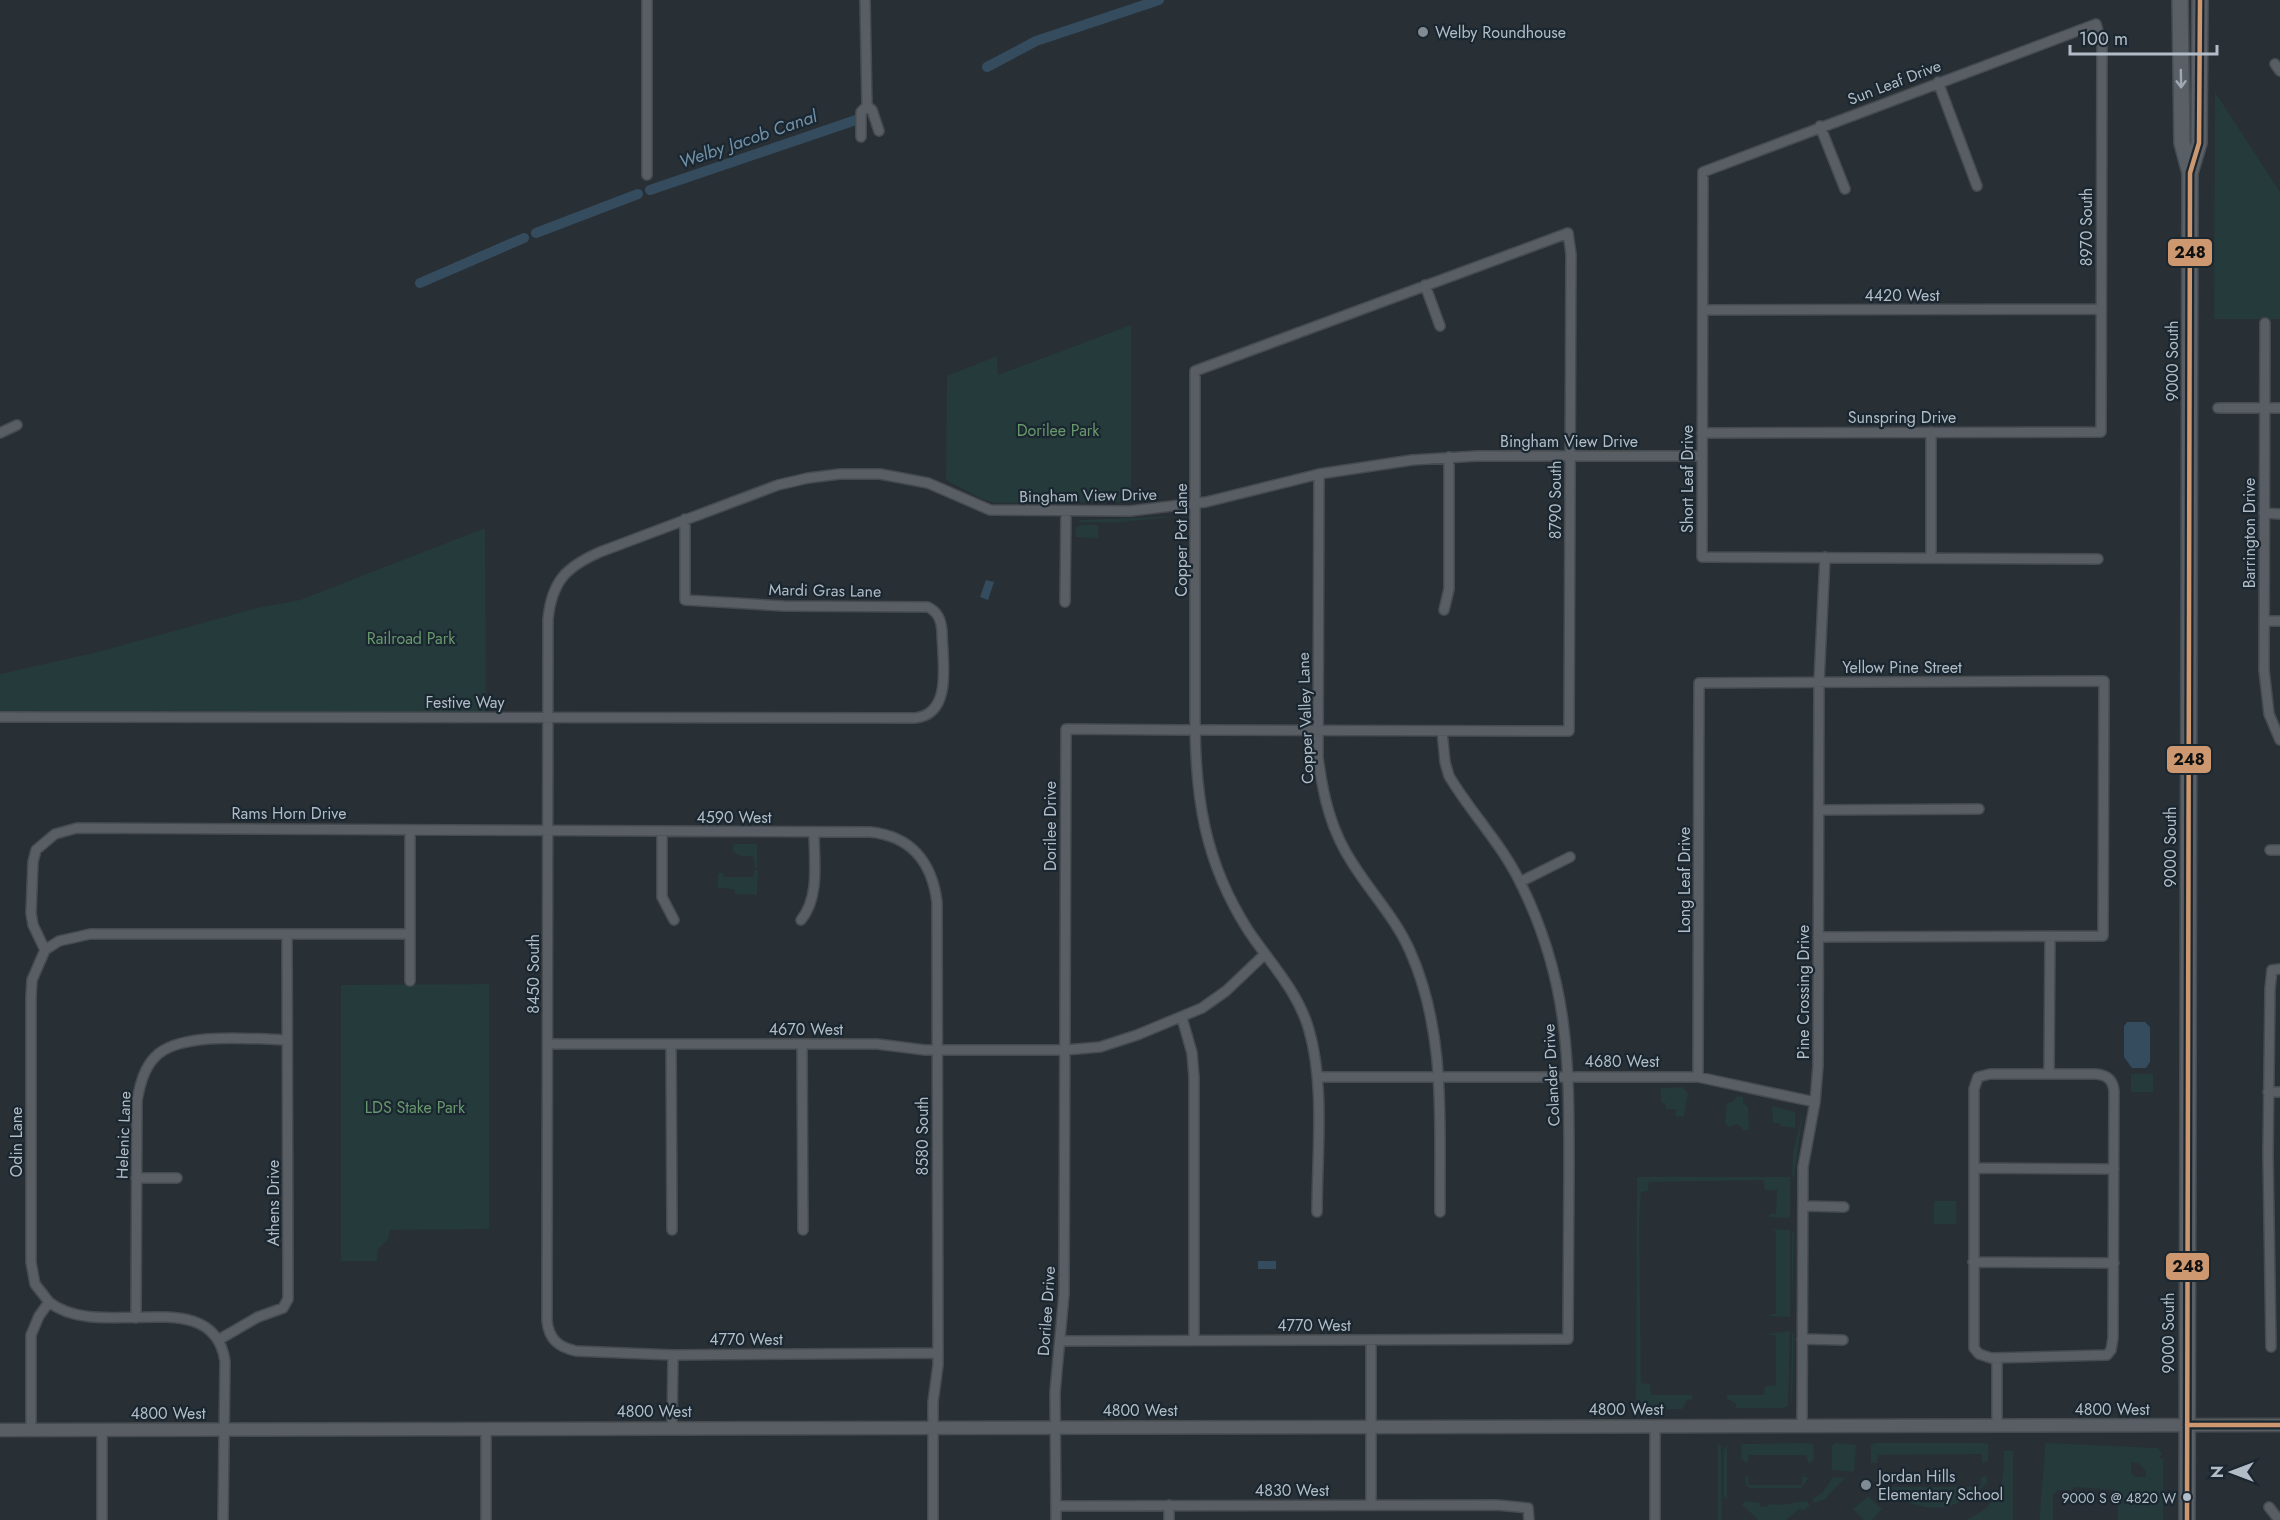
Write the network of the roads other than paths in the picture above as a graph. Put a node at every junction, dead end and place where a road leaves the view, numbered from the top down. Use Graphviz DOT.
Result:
graph roads {
  1 [pos="647,0"];
  2 [pos="865,0"];
  3 [pos="2180,0"];
  4 [pos="2200,0"];
  5 [pos="2097,24"];
  6 [pos="1938,82"];
  7 [pos="867,105"];
  8 [pos="1820,126"];
  9 [pos="879,131"];
  10 [pos="861,137"];
  11 [pos="1703,172"];
  12 [pos="2190,173"];
  13 [pos="647,175"];
  14 [pos="1977,186"];
  15 [pos="1845,189"];
  16 [pos="1568,233"];
  17 [pos="1425,285"];
  18 [pos="2101,309"];
  19 [pos="1703,310"];
  20 [pos="2265,322"];
  21 [pos="1440,326"];
  22 [pos="2218,408"];
  23 [pos="2264,408"];
  24 [pos="2280,408"];
  25 [pos="17,425"];
  26 [pos="1931,432"];
  27 [pos="2101,432"];
  28 [pos="0,433"];
  29 [pos="1702,433"];
  30 [pos="1702,456"];
  31 [pos="1449,457"];
  32 [pos="1570,457"];
  33 [pos="1318,474"];
  34 [pos="1196,504"];
  35 [pos="1066,512"];
  36 [pos="2264,513"];
  37 [pos="2280,513"];
  38 [pos="685,519"];
  39 [pos="1825,557"];
  40 [pos="1931,557"];
  41 [pos="2098,559"];
  42 [pos="550,602"];
  43 [pos="1065,602"];
  44 [pos="1444,610"];
  45 [pos="2264,621"];
  46 [pos="2280,621"];
  47 [pos="1819,682"];
  48 [pos="1699,683"];
  49 [pos="929,715"];
  50 [pos="0,717"];
  51 [pos="548,718"];
  52 [pos="1195,730"];
  53 [pos="1318,730"];
  54 [pos="1442,730"];
  55 [pos="1569,731"];
  56 [pos="2280,740"];
  57 [pos="1979,809"];
  58 [pos="1819,810"];
  59 [pos="410,831"];
  60 [pos="548,832"];
  61 [pos="662,832"];
  62 [pos="814,832"];
  63 [pos="916,850"];
  64 [pos="1570,857"];
  65 [pos="1520,882"];
  66 [pos="674,920"];
  67 [pos="801,920"];
  68 [pos="287,934"];
  69 [pos="410,934"];
  70 [pos="2050,936"];
  71 [pos="1818,937"];
  72 [pos="45,950"];
  73 [pos="1265,954"];
  74 [pos="2276,969"];
  75 [pos="410,981"];
  76 [pos="1182,1018"];
  77 [pos="287,1040"];
  78 [pos="548,1044"];
  79 [pos="802,1044"];
  80 [pos="671,1045"];
  81 [pos="937,1050"];
  82 [pos="1065,1050"];
  83 [pos="2049,1074"];
  84 [pos="1439,1076"];
  85 [pos="1317,1077"];
  86 [pos="1569,1077"];
  87 [pos="1698,1077"];
  88 [pos="2268,1092"];
  89 [pos="2280,1092"];
  90 [pos="1815,1102"];
  91 [pos="1974,1168"];
  92 [pos="2114,1169"];
  93 [pos="136,1178"];
  94 [pos="177,1178"];
  95 [pos="1803,1206"];
  96 [pos="1844,1207"];
  97 [pos="1317,1212"];
  98 [pos="1440,1212"];
  99 [pos="2275,1220"];
  100 [pos="672,1230"];
  101 [pos="803,1230"];
  102 [pos="1973,1262"];
  103 [pos="2114,1263"];
  104 [pos="49,1302"];
  105 [pos="136,1318"];
  106 [pos="220,1339"];
  107 [pos="1568,1339"];
  108 [pos="1802,1339"];
  109 [pos="1194,1340"];
  110 [pos="1371,1340"];
  111 [pos="1843,1340"];
  112 [pos="1060,1341"];
  113 [pos="556,1344"];
  114 [pos="2271,1347"];
  115 [pos="938,1353"];
  116 [pos="673,1355"];
  117 [pos="1997,1358"];
  118 [pos="1997,1425"];
  119 [pos="2187,1425"];
  120 [pos="2280,1425"];
  121 [pos="1056,1426"];
  122 [pos="1371,1426"];
  123 [pos="1655,1426"];
  124 [pos="1802,1426"];
  125 [pos="933,1427"];
  126 [pos="672,1428"];
  127 [pos="486,1429"];
  128 [pos="0,1430"];
  129 [pos="31,1430"];
  130 [pos="102,1430"];
  131 [pos="224,1430"];
  132 [pos="1169,1505"];
  133 [pos="1371,1505"];
  134 [pos="1056,1506"];
  135 [pos="2269,1507"];
  136 [pos="102,1520"];
  137 [pos="223,1520"];
  138 [pos="486,1520"];
  139 [pos="933,1520"];
  140 [pos="1056,1520"];
  141 [pos="1169,1520"];
  142 [pos="1529,1520"];
  143 [pos="1655,1520"];
  144 [pos="2187,1520"];
  145 [pos="2279,1520"];
  1 -- 13 [label="street"];
  2 -- 7 [label="street"];
  3 -- 12 [label="main road, 9000 South, one-way"];
  4 -- 12 [label="main road, 9000 South"];
  5 -- 6 [label="street, Sun Leaf Drive"];
  5 -- 18 [label="street, 8970 South"];
  6 -- 8 [label="street, Sun Leaf Drive"];
  6 -- 14 [label="street"];
  7 -- 9 [label="street"];
  7 -- 10 [label="street"];
  8 -- 11 [label="street, Sun Leaf Drive"];
  8 -- 15 [label="street"];
  11 -- 19 [label="street, Short Leaf Drive"];
  12 -- 119 [label="main road, 9000 South"];
  16 -- 17 [label="street, Copper Pot Lane"];
  16 -- 32 [label="street, 8790 South"];
  17 -- 21 [label="street"];
  17 -- 34 [label="street, Copper Pot Lane"];
  18 -- 19 [label="street, 4420 West"];
  18 -- 27 [label="street, 8970 South"];
  19 -- 29 [label="street, Short Leaf Drive"];
  20 -- 23 [label="street, Barrington Drive"];
  22 -- 23 [label="street"];
  23 -- 24 [label="street"];
  23 -- 36 [label="street, Barrington Drive"];
  25 -- 28 [label="street"];
  26 -- 27 [label="street, Sunspring Drive"];
  26 -- 29 [label="street, Sunspring Drive"];
  26 -- 40 [label="street"];
  29 -- 30 [label="street, Short Leaf Drive"];
  30 -- 32 [label="street, Bingham View Drive"];
  30 -- 39 [label="street, Short Leaf Drive"];
  31 -- 32 [label="street, Bingham View Drive"];
  31 -- 33 [label="street, Bingham View Drive"];
  31 -- 44 [label="street"];
  32 -- 55 [label="street, 8790 South"];
  33 -- 34 [label="street, Bingham View Drive"];
  33 -- 53 [label="street, Copper Valley Lane"];
  34 -- 35 [label="street, Bingham View Drive"];
  34 -- 52 [label="street, Copper Pot Lane"];
  35 -- 38 [label="street, Bingham View Drive"];
  35 -- 43 [label="street"];
  36 -- 37 [label="street"];
  36 -- 45 [label="street, Barrington Drive"];
  38 -- 42 [label="street, Bingham View Drive"];
  38 -- 49 [label="street, Mardi Gras Lane"];
  39 -- 40 [label="street, Short Leaf Drive"];
  39 -- 47 [label="street, Pine Crossing Drive"];
  40 -- 41 [label="street, Short Leaf Drive"];
  42 -- 51 [label="street, 8450 South"];
  45 -- 46 [label="street"];
  45 -- 56 [label="street, Barrington Drive"];
  47 -- 48 [label="street, Yellow Pine Street"];
  47 -- 58 [label="street, Pine Crossing Drive"];
  47 -- 70 [label="street, Yellow Pine Street"];
  48 -- 87 [label="street, Long Leaf Drive"];
  49 -- 51 [label="street, Festive Way"];
  50 -- 51 [label="street, Festive Way"];
  51 -- 60 [label="street, 8450 South"];
  52 -- 53 [label="street, Dorilee Drive"];
  52 -- 73 [label="street, Copper Pot Lane"];
  52 -- 82 [label="street, Dorilee Drive"];
  53 -- 54 [label="street, Dorilee Drive"];
  53 -- 84 [label="street, Copper Valley Lane"];
  54 -- 55 [label="street, Dorilee Drive"];
  54 -- 65 [label="street, Colander Drive"];
  57 -- 58 [label="street"];
  58 -- 71 [label="street, Pine Crossing Drive"];
  59 -- 60 [label="street, Rams Horn Drive"];
  59 -- 69 [label="street"];
  59 -- 72 [label="street, Rams Horn Drive"];
  60 -- 61 [label="street, 4590 West"];
  60 -- 78 [label="street, 8450 South"];
  61 -- 62 [label="street, 4590 West"];
  61 -- 66 [label="street"];
  62 -- 63 [label="street, 4590 West"];
  62 -- 67 [label="street"];
  63 -- 81 [label="street, 8580 South"];
  64 -- 65 [label="street"];
  65 -- 86 [label="street, Colander Drive"];
  68 -- 69 [label="street"];
  68 -- 72 [label="street"];
  68 -- 77 [label="street, Athens Drive"];
  69 -- 75 [label="street"];
  70 -- 71 [label="street"];
  70 -- 83 [label="street"];
  71 -- 90 [label="street, Pine Crossing Drive"];
  72 -- 104 [label="street, Odin Lane"];
  73 -- 76 [label="street, 4670 West"];
  73 -- 85 [label="street, Copper Pot Lane"];
  74 -- 88 [label="street"];
  76 -- 82 [label="street, 4670 West"];
  76 -- 109 [label="street"];
  77 -- 93 [label="street, Helenic Lane"];
  77 -- 106 [label="street, Athens Drive"];
  78 -- 80 [label="street, 4670 West"];
  78 -- 113 [label="street, 8450 South"];
  79 -- 80 [label="street, 4670 West"];
  79 -- 81 [label="street, 4670 West"];
  79 -- 101 [label="street"];
  80 -- 100 [label="street"];
  81 -- 82 [label="street, 4670 West"];
  81 -- 115 [label="street, 8580 South"];
  82 -- 112 [label="street, Dorilee Drive"];
  83 -- 91 [label="street"];
  83 -- 92 [label="street"];
  84 -- 85 [label="street, 4680 West"];
  84 -- 86 [label="street, 4680 West"];
  84 -- 98 [label="street, Copper Valley Lane"];
  85 -- 97 [label="street, Copper Pot Lane"];
  86 -- 87 [label="street, 4680 West"];
  86 -- 107 [label="street, Colander Drive"];
  87 -- 90 [label="street, 4680 West"];
  88 -- 89 [label="street"];
  88 -- 99 [label="street"];
  90 -- 95 [label="street, Pine Crossing Drive"];
  91 -- 92 [label="street"];
  91 -- 102 [label="street"];
  92 -- 103 [label="street"];
  93 -- 94 [label="street"];
  93 -- 105 [label="street, Helenic Lane"];
  95 -- 96 [label="street"];
  95 -- 108 [label="street, Pine Crossing Drive"];
  99 -- 114 [label="street"];
  102 -- 103 [label="street"];
  102 -- 117 [label="street"];
  103 -- 117 [label="street"];
  104 -- 105 [label="street"];
  104 -- 129 [label="street"];
  105 -- 106 [label="street"];
  106 -- 131 [label="street"];
  107 -- 110 [label="street, 4770 West"];
  108 -- 111 [label="street"];
  108 -- 124 [label="street, Pine Crossing Drive"];
  109 -- 110 [label="street, 4770 West"];
  109 -- 112 [label="street, 4770 West"];
  110 -- 122 [label="street"];
  112 -- 121 [label="street, Dorilee Drive"];
  113 -- 116 [label="street, 4770 West"];
  115 -- 116 [label="street, 4770 West"];
  115 -- 125 [label="street, 8580 South"];
  116 -- 126 [label="street"];
  117 -- 118 [label="street"];
  118 -- 119 [label="street, 4800 West"];
  118 -- 124 [label="street, 4800 West"];
  119 -- 120 [label="street, 4800 West"];
  119 -- 144 [label="main road, 9000 South"];
  121 -- 122 [label="street, 4800 West"];
  121 -- 125 [label="street, 4800 West"];
  121 -- 134 [label="street, Dorilee Drive"];
  122 -- 123 [label="street, 4800 West"];
  122 -- 133 [label="street"];
  123 -- 124 [label="street, 4800 West"];
  123 -- 143 [label="street"];
  125 -- 126 [label="street, 4800 West"];
  125 -- 139 [label="street, 8580 South"];
  126 -- 127 [label="street, 4800 West"];
  127 -- 131 [label="street, 4800 West"];
  127 -- 138 [label="street"];
  128 -- 129 [label="street, 4800 West"];
  129 -- 130 [label="street, 4800 West"];
  130 -- 131 [label="street, 4800 West"];
  130 -- 136 [label="street"];
  131 -- 137 [label="street"];
  132 -- 133 [label="street, 4830 West"];
  132 -- 134 [label="street, 4830 West"];
  132 -- 141 [label="street"];
  133 -- 142 [label="street, 4830 West"];
  134 -- 140 [label="street, Dorilee Drive"];
  135 -- 145 [label="street"];
}
